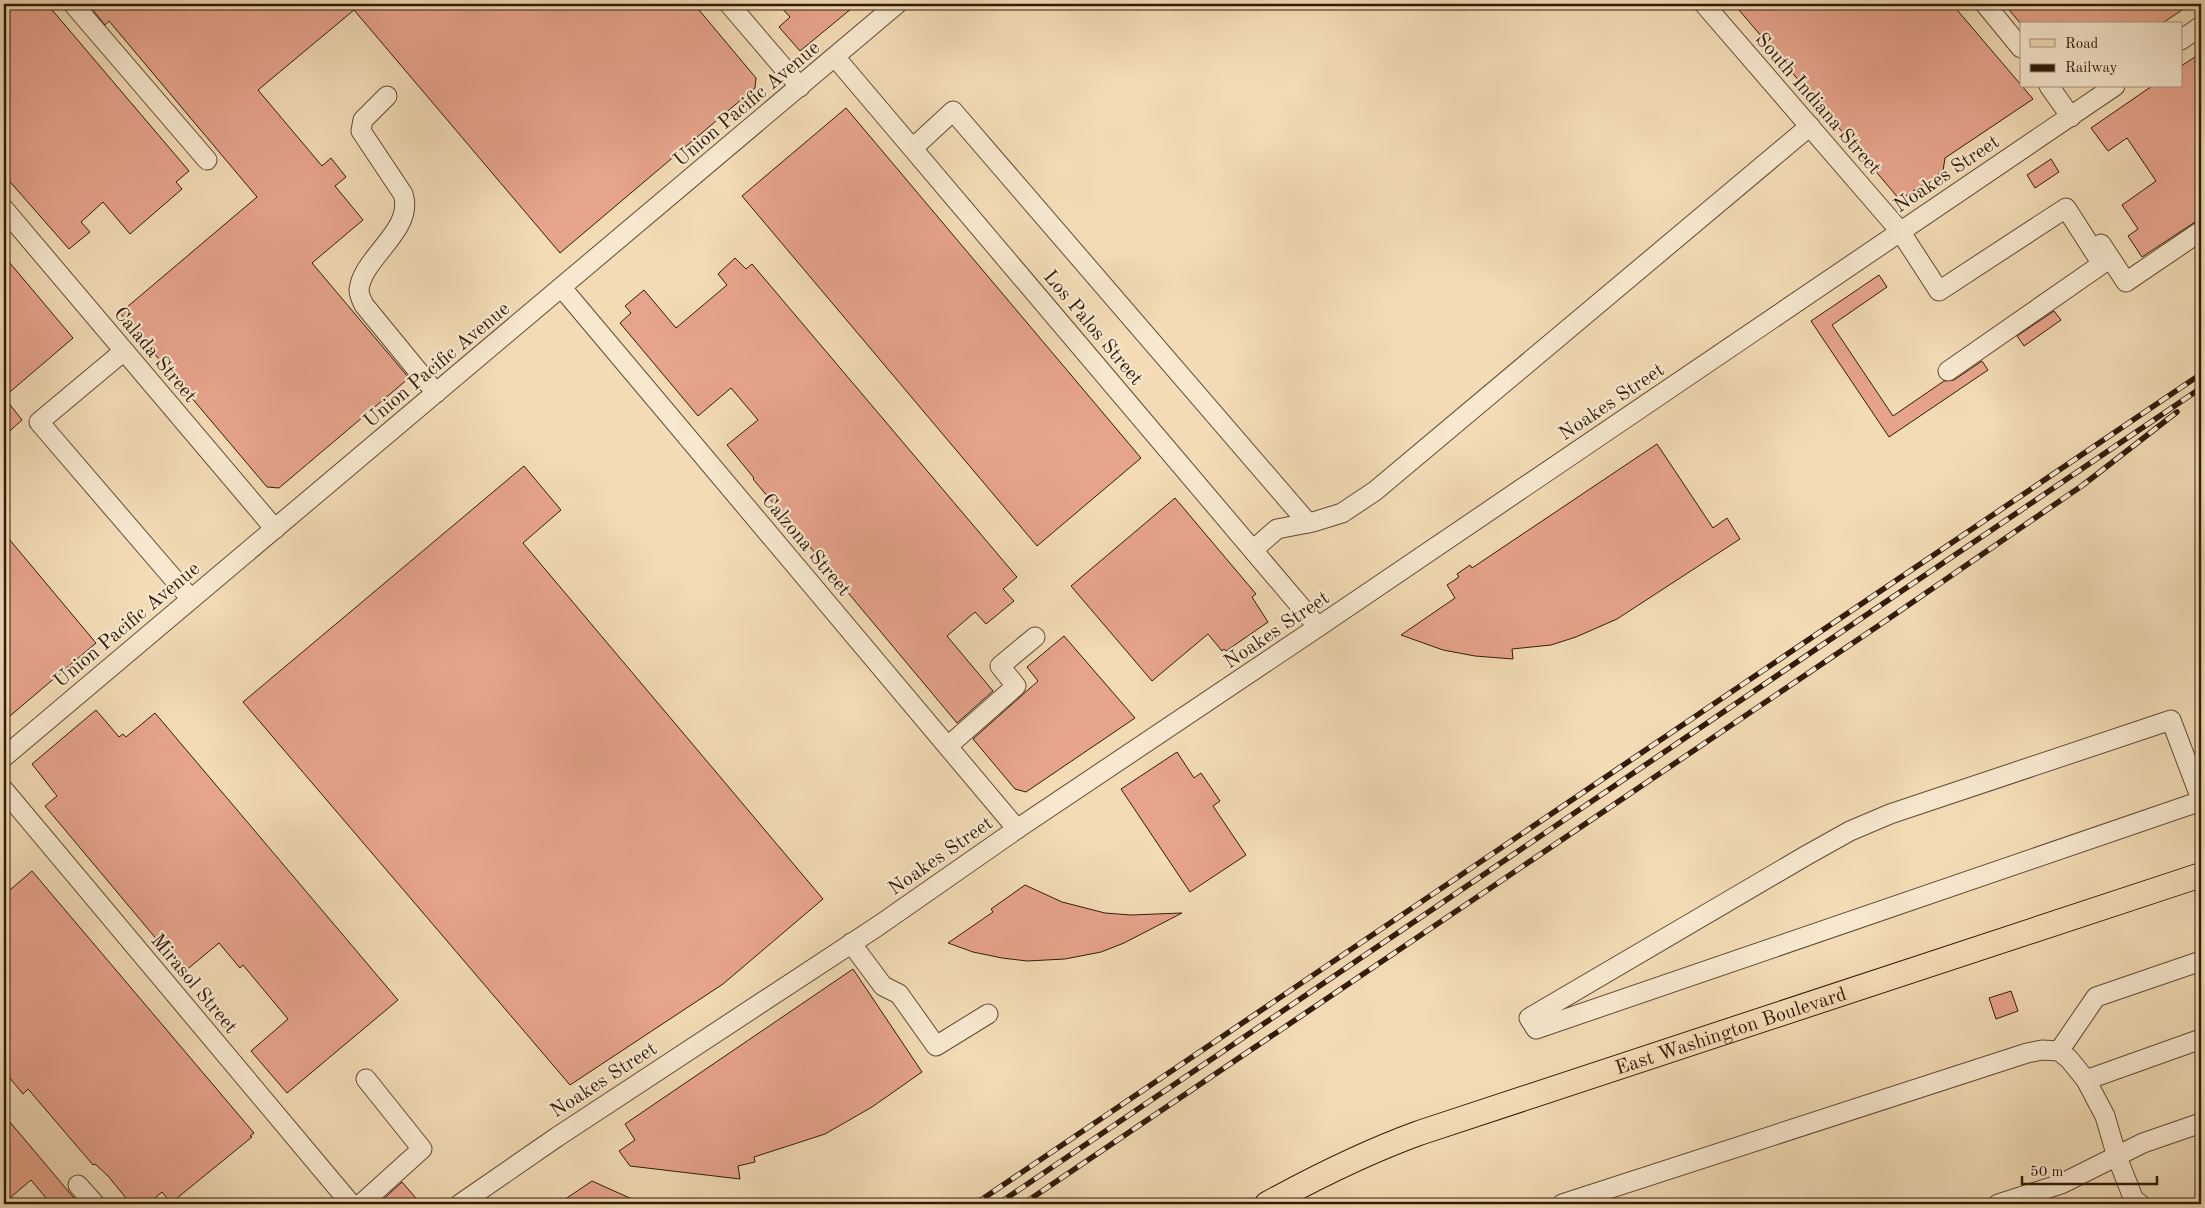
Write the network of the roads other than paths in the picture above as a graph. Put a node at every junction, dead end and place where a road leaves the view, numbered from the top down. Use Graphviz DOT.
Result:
graph roads {
  1 [pos="73,4"];
  2 [pos="729,4"];
  3 [pos="897,4"];
  4 [pos="1704,4"];
  5 [pos="1985,4"];
  6 [pos="2201,26"];
  7 [pos="2182,39"];
  8 [pos="2020,47"];
  9 [pos="835,57"];
  10 [pos="800,87"];
  11 [pos="2050,88"];
  12 [pos="2112,88"];
  13 [pos="387,96"];
  14 [pos="2064,121"];
  15 [pos="1810,126"];
  16 [pos="913,148"];
  17 [pos="206,160"];
  18 [pos="4,209"];
  19 [pos="2078,226"];
  20 [pos="1900,231"];
  21 [pos="2201,232"];
  22 [pos="562,288"];
  23 [pos="124,351"];
  24 [pos="1948,371"];
  25 [pos="436,393"];
  26 [pos="1308,523"];
  27 [pos="275,529"];
  28 [pos="1253,550"];
  29 [pos="191,600"];
  30 [pos="1318,628"];
  31 [pos="1035,636"];
  32 [pos="948,746"];
  33 [pos="4,757"];
  34 [pos="4,790"];
  35 [pos="2201,800"];
  36 [pos="1018,829"];
  37 [pos="2201,874"];
  38 [pos="852,943"];
  39 [pos="2201,961"];
  40 [pos="988,1014"];
  41 [pos="2201,1039"];
  42 [pos="2058,1051"];
  43 [pos="366,1079"];
  44 [pos="2086,1080"];
  45 [pos="2201,1123"];
  46 [pos="2117,1157"];
  47 [pos="78,1185"];
  48 [pos="95,1204"];
  49 [pos="351,1204"];
  50 [pos="361,1204"];
  51 [pos="460,1204"];
  52 [pos="1267,1204"];
  53 [pos="1562,1204"];
  54 [pos="1998,1204"];
  55 [pos="2140,1204"];
  1 -- 17 [label="street"];
  2 -- 10 [label="street"];
  3 -- 9 [label="street, Union Pacific Avenue"];
  4 -- 15 [label="street, South Indiana Street"];
  5 -- 8 [label="street"];
  6 -- 7 [label="street"];
  9 -- 10 [label="street, Union Pacific Avenue"];
  9 -- 16 [label="street, Los Palos Street"];
  10 -- 22 [label="street, Union Pacific Avenue"];
  11 -- 14 [label="street"];
  12 -- 14 [label="street, Noakes Street"];
  13 -- 25 [label="street"];
  14 -- 20 [label="street, Noakes Street"];
  15 -- 20 [label="street, South Indiana Street"];
  15 -- 26 [label="street"];
  16 -- 26 [label="street"];
  16 -- 28 [label="street, Los Palos Street"];
  18 -- 23 [label="street, Calada Street"];
  19 -- 20 [label="street"];
  19 -- 21 [label="street"];
  19 -- 24 [label="street"];
  20 -- 30 [label="street, Noakes Street"];
  22 -- 25 [label="street, Union Pacific Avenue"];
  22 -- 32 [label="street, Calzona Street"];
  23 -- 27 [label="street, Calada Street"];
  23 -- 29 [label="street"];
  25 -- 27 [label="street, Union Pacific Avenue"];
  26 -- 28 [label="street"];
  27 -- 29 [label="street, Union Pacific Avenue"];
  28 -- 30 [label="street, Los Palos Street"];
  29 -- 33 [label="street, Union Pacific Avenue"];
  30 -- 36 [label="street, Noakes Street"];
  31 -- 32 [label="street"];
  32 -- 36 [label="street, Calzona Street"];
  34 -- 49 [label="street, Mirasol Street"];
  35 -- 35 [label="street"];
  36 -- 38 [label="street, Noakes Street"];
  37 -- 52 [label="main road, East Washington Boulevard"];
  38 -- 40 [label="street"];
  38 -- 51 [label="street, Noakes Street"];
  39 -- 42 [label="street"];
  41 -- 44 [label="street"];
  42 -- 44 [label="street"];
  42 -- 53 [label="street"];
  43 -- 50 [label="street"];
  44 -- 46 [label="street"];
  45 -- 46 [label="street"];
  46 -- 54 [label="street"];
  46 -- 55 [label="street"];
  47 -- 48 [label="street"];
}
